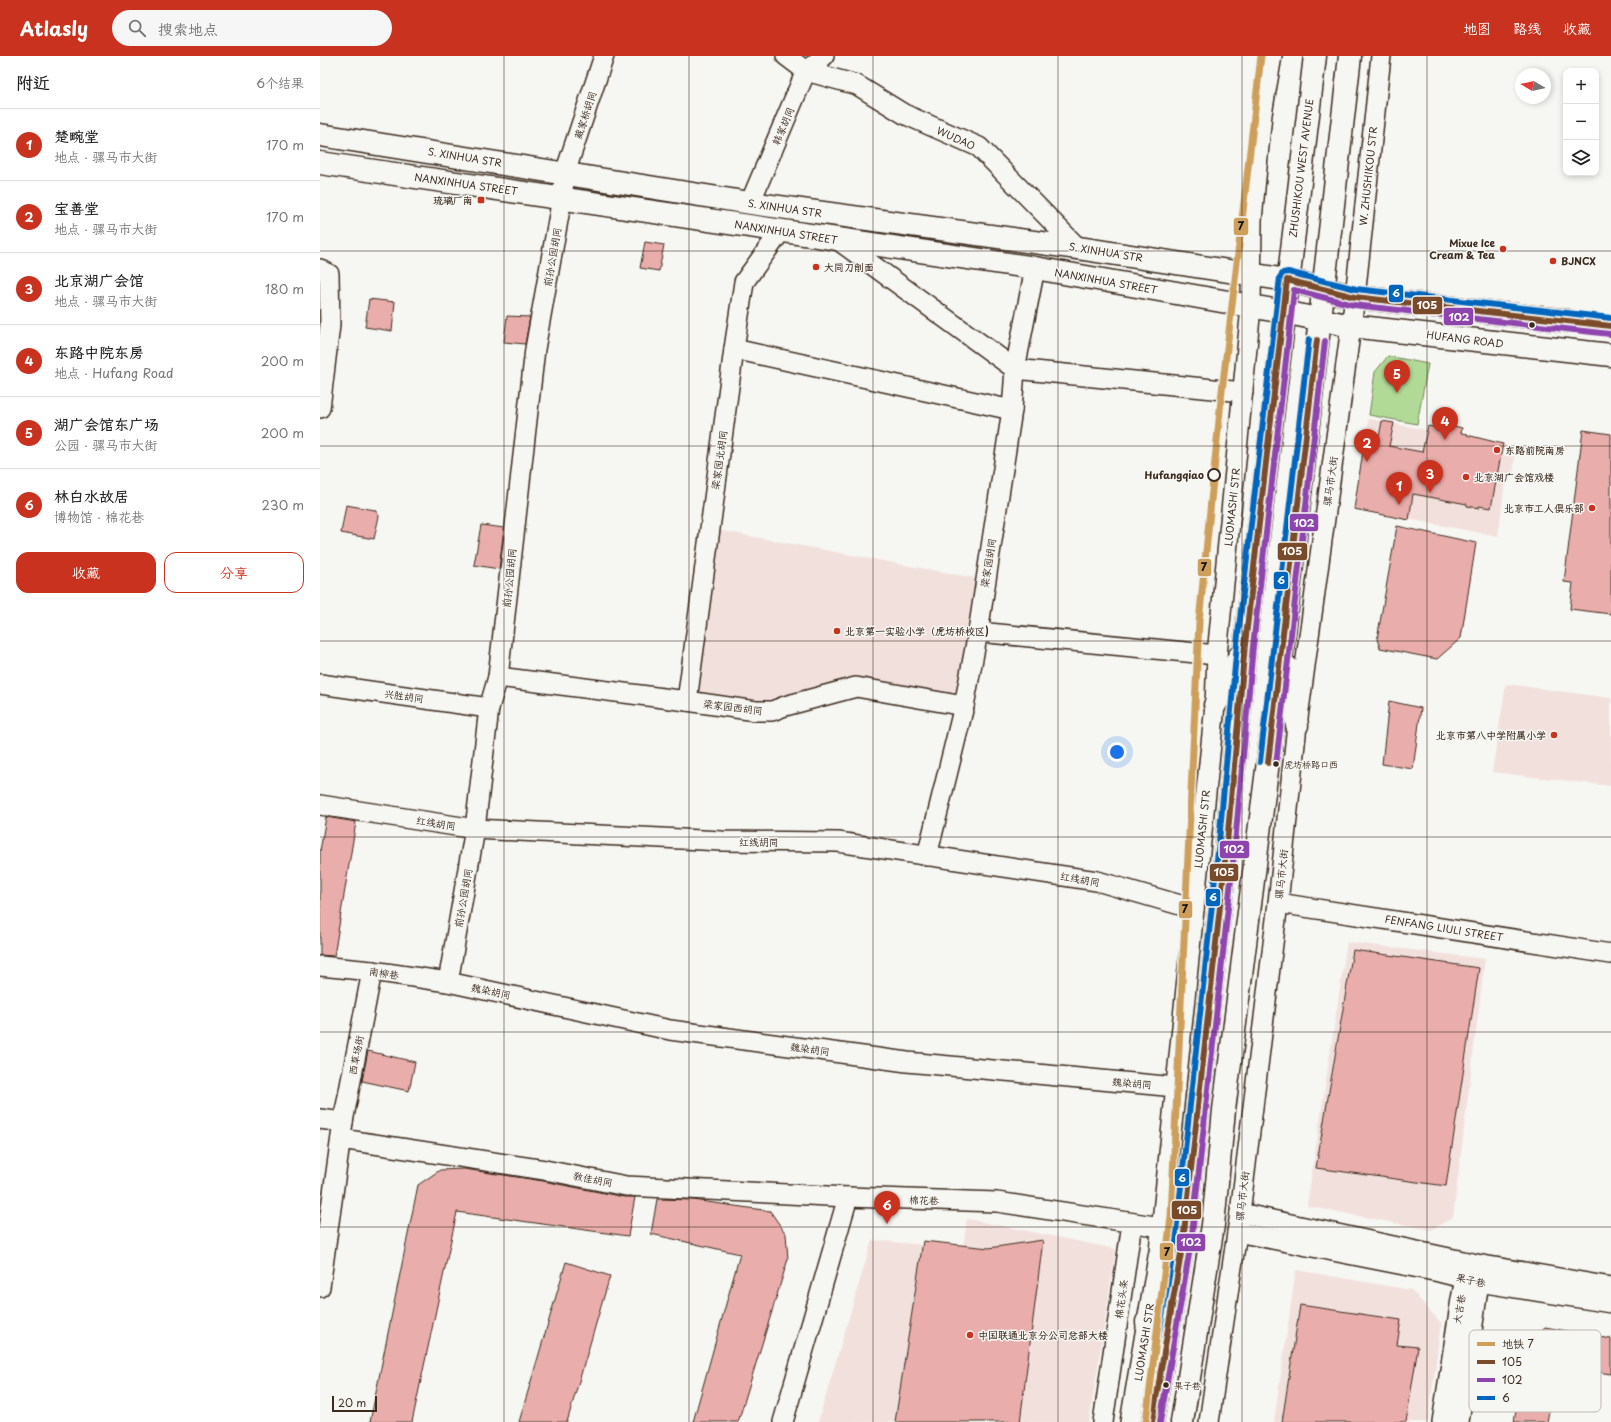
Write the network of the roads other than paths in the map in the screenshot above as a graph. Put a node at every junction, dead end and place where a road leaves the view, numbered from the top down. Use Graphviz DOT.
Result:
graph roads {
  1 [pos="604,56"];
  2 [pos="786,56"];
  3 [pos="824,56"];
  4 [pos="1272,56"];
  5 [pos="1315,56"];
  6 [pos="1381,56"];
  7 [pos="1350,58"];
  8 [pos="806,71"];
  9 [pos="320,135"];
  10 [pos="320,163"];
  11 [pos="565,173"];
  12 [pos="562,198"];
  13 [pos="750,203"];
  14 [pos="781,231"];
  15 [pos="838,240"];
  16 [pos="1078,248"];
  17 [pos="1035,268"];
  18 [pos="325,272"];
  19 [pos="1252,275"];
  20 [pos="1288,280"];
  21 [pos="1323,289"];
  22 [pos="1355,297"];
  23 [pos="1251,306"];
  24 [pos="1284,312"];
  25 [pos="1319,320"];
  26 [pos="1568,321"];
  27 [pos="1351,326"];
  28 [pos="1611,326"];
  29 [pos="734,350"];
  30 [pos="1611,355"];
  31 [pos="1015,369"];
  32 [pos="1243,392"];
  33 [pos="320,408"];
  34 [pos="1012,410"];
  35 [pos="978,632"];
  36 [pos="1283,643"];
  37 [pos="1245,646"];
  38 [pos="1217,655"];
  39 [pos="498,677"];
  40 [pos="320,684"];
  41 [pos="687,701"];
  42 [pos="1215,705"];
  43 [pos="964,706"];
  44 [pos="489,708"];
  45 [pos="1297,725"];
  46 [pos="320,805"];
  47 [pos="475,829"];
  48 [pos="927,856"];
  49 [pos="1278,903"];
  50 [pos="1194,909"];
  51 [pos="1611,954"];
  52 [pos="320,966"];
  53 [pos="372,971"];
  54 [pos="448,982"];
  55 [pos="1176,1087"];
  56 [pos="320,1118"];
  57 [pos="342,1131"];
  58 [pos="848,1197"];
  59 [pos="1240,1213"];
  60 [pos="1132,1223"];
  61 [pos="1161,1227"];
  62 [pos="1237,1232"];
  63 [pos="1474,1275"];
  64 [pos="1175,1286"];
  65 [pos="320,1287"];
  66 [pos="1611,1287"];
  67 [pos="1611,1303"];
  68 [pos="1147,1322"];
  69 [pos="783,1422"];
  70 [pos="1103,1422"];
  71 [pos="1130,1422"];
  72 [pos="1152,1422"];
  73 [pos="1182,1422"];
  74 [pos="1209,1422"];
  75 [pos="1442,1422"];
  76 [pos="1459,1422"];
  1 -- 11 [label="street, 藏家桥胡同"];
  2 -- 8 [label="street"];
  3 -- 8 [label="street, 韩家胡同"];
  4 -- 19 [label="street"];
  5 -- 20 [label="main road, ZHUSHIKOU WEST AVENUE"];
  6 -- 22 [label="street, W. ZHUSHIKOU STR"];
  7 -- 21 [label="main road"];
  8 -- 13 [label="street, 韩家胡同"];
  8 -- 16 [label="street, WUDAO"];
  9 -- 11 [label="main road, S. XINHUA STR"];
  10 -- 12 [label="main road, NANXINHUA STREET"];
  11 -- 12 [label="street, 前孙公园胡同"];
  11 -- 13 [label="main road, S. XINHUA STR"];
  12 -- 14 [label="main road, NANXINHUA STREET"];
  12 -- 39 [label="street, 前孙公园胡同"];
  13 -- 16 [label="main road, S. XINHUA STR"];
  14 -- 15 [label="main road, NANXINHUA STREET"];
  14 -- 29 [label="street, 梁家园北胡同"];
  15 -- 17 [label="main road, NANXINHUA STREET"];
  15 -- 31 [label="street"];
  16 -- 19 [label="main road, S. XINHUA STR"];
  17 -- 23 [label="main road, NANXINHUA STREET"];
  17 -- 31 [label="street, 梁家园胡同"];
  18 -- 33 [label="street"];
  19 -- 20 [label="main road, S. XINHUA STR"];
  19 -- 23 [label="street, LUOMASHI STR"];
  20 -- 21 [label="main road, S. XINHUA STR"];
  20 -- 24 [label="main road, ZHUSHIKOU WEST AVENUE"];
  21 -- 22 [label="main road"];
  21 -- 25 [label="main road"];
  22 -- 26 [label="main road"];
  22 -- 27 [label="street, W. ZHUSHIKOU STR"];
  23 -- 24 [label="main road, NANXINHUA STREET"];
  23 -- 32 [label="street, LUOMASHI STR"];
  24 -- 25 [label="main road, HUFANG ROAD"];
  24 -- 37 [label="main road, ZHUSHIKOU WEST AVENUE"];
  25 -- 27 [label="main road, HUFANG ROAD"];
  25 -- 36 [label="main road"];
  26 -- 28 [label="street"];
  27 -- 30 [label="main road, HUFANG ROAD"];
  27 -- 45 [label="street, 骡马市大街"];
  29 -- 34 [label="street"];
  29 -- 41 [label="street, 梁家园北胡同"];
  31 -- 32 [label="street"];
  31 -- 34 [label="street, 梁家园胡同"];
  32 -- 38 [label="street, LUOMASHI STR"];
  34 -- 35 [label="street, 梁家园胡同"];
  35 -- 38 [label="street"];
  35 -- 43 [label="street, 梁家园胡同"];
  36 -- 45 [label="main road"];
  36 -- 73 [label="main road"];
  37 -- 42 [label="main road"];
  37 -- 64 [label="main road, ZHUSHIKOU WEST AVENUE"];
  38 -- 42 [label="street, LUOMASHI STR"];
  39 -- 41 [label="street, 梁家园西胡同"];
  39 -- 44 [label="street, 前孙公园胡同"];
  40 -- 44 [label="street, 兴胜胡同"];
  41 -- 43 [label="street, 梁家园西胡同"];
  42 -- 50 [label="street, LUOMASHI STR"];
  43 -- 48 [label="street, 梁家园胡同"];
  44 -- 47 [label="street, 前孙公园胡同"];
  45 -- 49 [label="street, 骡马市大街"];
  46 -- 47 [label="street, 红线胡同"];
  47 -- 48 [label="street, 红线胡同"];
  47 -- 54 [label="street, 前孙公园胡同"];
  48 -- 50 [label="street, 红线胡同"];
  49 -- 51 [label="street, FENFANG LIULI STREET"];
  49 -- 59 [label="street, 骡马市大街"];
  50 -- 55 [label="street, LUOMASHI STR"];
  52 -- 53 [label="street, 南柳巷"];
  53 -- 54 [label="street, 南柳巷"];
  53 -- 57 [label="street, 西草场街"];
  54 -- 55 [label="street, 魏染胡同"];
  55 -- 61 [label="street, LUOMASHI STR"];
  56 -- 57 [label="street, 教佳胡同"];
  57 -- 58 [label="street, 教佳胡同"];
  57 -- 65 [label="street, 西草场街"];
  58 -- 60 [label="street, 棉花巷"];
  58 -- 69 [label="street"];
  59 -- 62 [label="street, 骡马市大街"];
  59 -- 63 [label="street, 果子巷"];
  60 -- 61 [label="street, 棉花巷"];
  60 -- 70 [label="street, 棉花头条"];
  61 -- 68 [label="street, LUOMASHI STR"];
  62 -- 63 [label="street, 果子巷"];
  62 -- 74 [label="street, 骡马市大街"];
  63 -- 66 [label="street, 果子巷"];
  63 -- 67 [label="street, 果子巷"];
  63 -- 75 [label="street, 大吉巷"];
  63 -- 76 [label="street, 大吉巷"];
  64 -- 68 [label="main road"];
  64 -- 72 [label="main road, ZHUSHIKOU WEST AVENUE"];
  68 -- 71 [label="street, LUOMASHI STR"];
}
